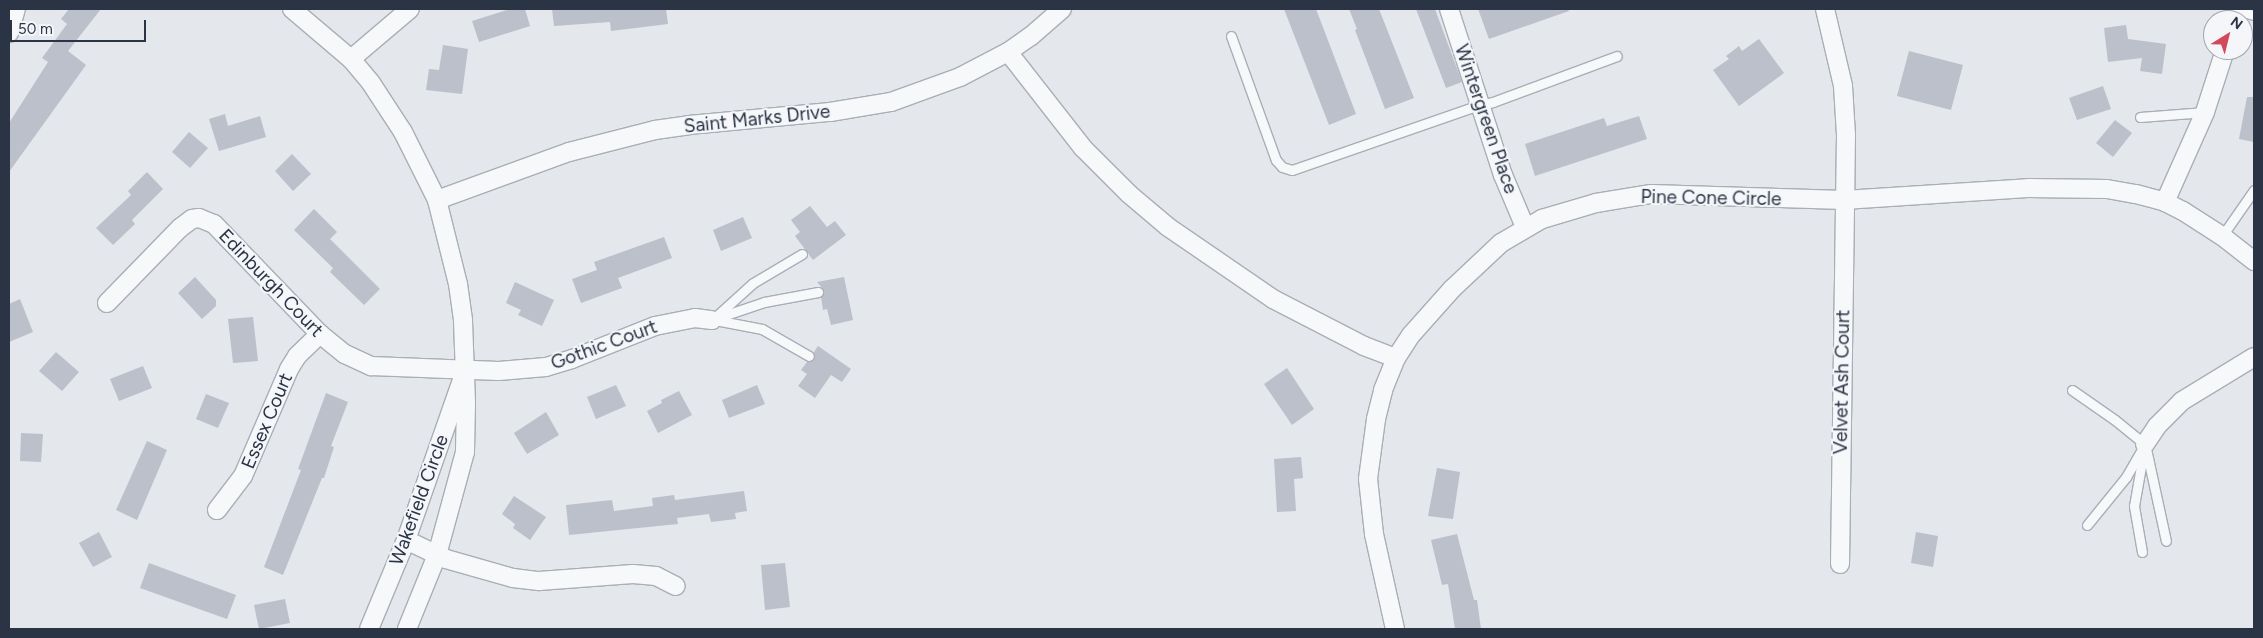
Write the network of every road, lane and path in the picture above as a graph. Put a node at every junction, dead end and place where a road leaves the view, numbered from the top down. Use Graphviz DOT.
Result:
graph roads {
  1 [pos="16,9"];
  2 [pos="292,9"];
  3 [pos="410,9"];
  4 [pos="1062,9"];
  5 [pos="1449,9"];
  6 [pos="1825,9"];
  7 [pos="9,33"];
  8 [pos="1232,36"];
  9 [pos="1008,52"];
  10 [pos="1617,56"];
  11 [pos="351,59"];
  12 [pos="2222,60"];
  13 [pos="1479,105"];
  14 [pos="2205,112"];
  15 [pos="2140,117"];
  16 [pos="2254,190"];
  17 [pos="437,200"];
  18 [pos="1844,200"];
  19 [pos="2165,202"];
  20 [pos="1525,227"];
  21 [pos="2222,236"];
  22 [pos="802,254"];
  23 [pos="2254,261"];
  24 [pos="818,292"];
  25 [pos="107,303"];
  26 [pos="712,320"];
  27 [pos="320,334"];
  28 [pos="809,356"];
  29 [pos="2254,357"];
  30 [pos="1396,358"];
  31 [pos="465,370"];
  32 [pos="2072,390"];
  33 [pos="2145,444"];
  34 [pos="216,510"];
  35 [pos="2087,526"];
  36 [pos="406,540"];
  37 [pos="2166,541"];
  38 [pos="2142,552"];
  39 [pos="437,555"];
  40 [pos="1840,564"];
  41 [pos="676,586"];
  42 [pos="369,629"];
  43 [pos="407,629"];
  44 [pos="1395,629"];
  1 -- 7 [label="street"];
  2 -- 11 [label="street, Wakefield Circle"];
  3 -- 11 [label="street"];
  4 -- 9 [label="street, Saint Marks Drive"];
  5 -- 13 [label="street, Wintergreen Place"];
  6 -- 18 [label="street, Velvet Ash Court"];
  8 -- 13 [label="lane"];
  9 -- 17 [label="street, Saint Marks Drive"];
  9 -- 30 [label="street"];
  10 -- 13 [label="lane"];
  11 -- 17 [label="street, Wakefield Circle"];
  12 -- 14 [label="street"];
  13 -- 20 [label="street, Wintergreen Place"];
  14 -- 15 [label="lane"];
  14 -- 19 [label="street"];
  16 -- 21 [label="lane"];
  17 -- 31 [label="street, Wakefield Circle"];
  18 -- 19 [label="street, Pine Cone Circle"];
  18 -- 20 [label="street, Pine Cone Circle"];
  18 -- 40 [label="street, Velvet Ash Court"];
  19 -- 21 [label="street, Pine Cone Circle"];
  20 -- 30 [label="street, Pine Cone Circle"];
  21 -- 23 [label="street, Pine Cone Circle"];
  22 -- 26 [label="lane"];
  24 -- 26 [label="lane"];
  25 -- 27 [label="street, Edinburgh Court"];
  26 -- 28 [label="lane"];
  26 -- 31 [label="street, Gothic Court"];
  27 -- 31 [label="street, Edinburgh Court"];
  27 -- 34 [label="street, Essex Court"];
  29 -- 33 [label="street"];
  30 -- 44 [label="street, Pine Cone Circle"];
  31 -- 36 [label="street, Wakefield Circle"];
  31 -- 39 [label="street, Wakefield Circle"];
  32 -- 33 [label="lane"];
  33 -- 35 [label="lane"];
  33 -- 37 [label="lane"];
  33 -- 38 [label="lane"];
  36 -- 39 [label="street"];
  36 -- 42 [label="street, Wakefield Circle"];
  39 -- 41 [label="street"];
  39 -- 43 [label="street, Wakefield Circle"];
}
